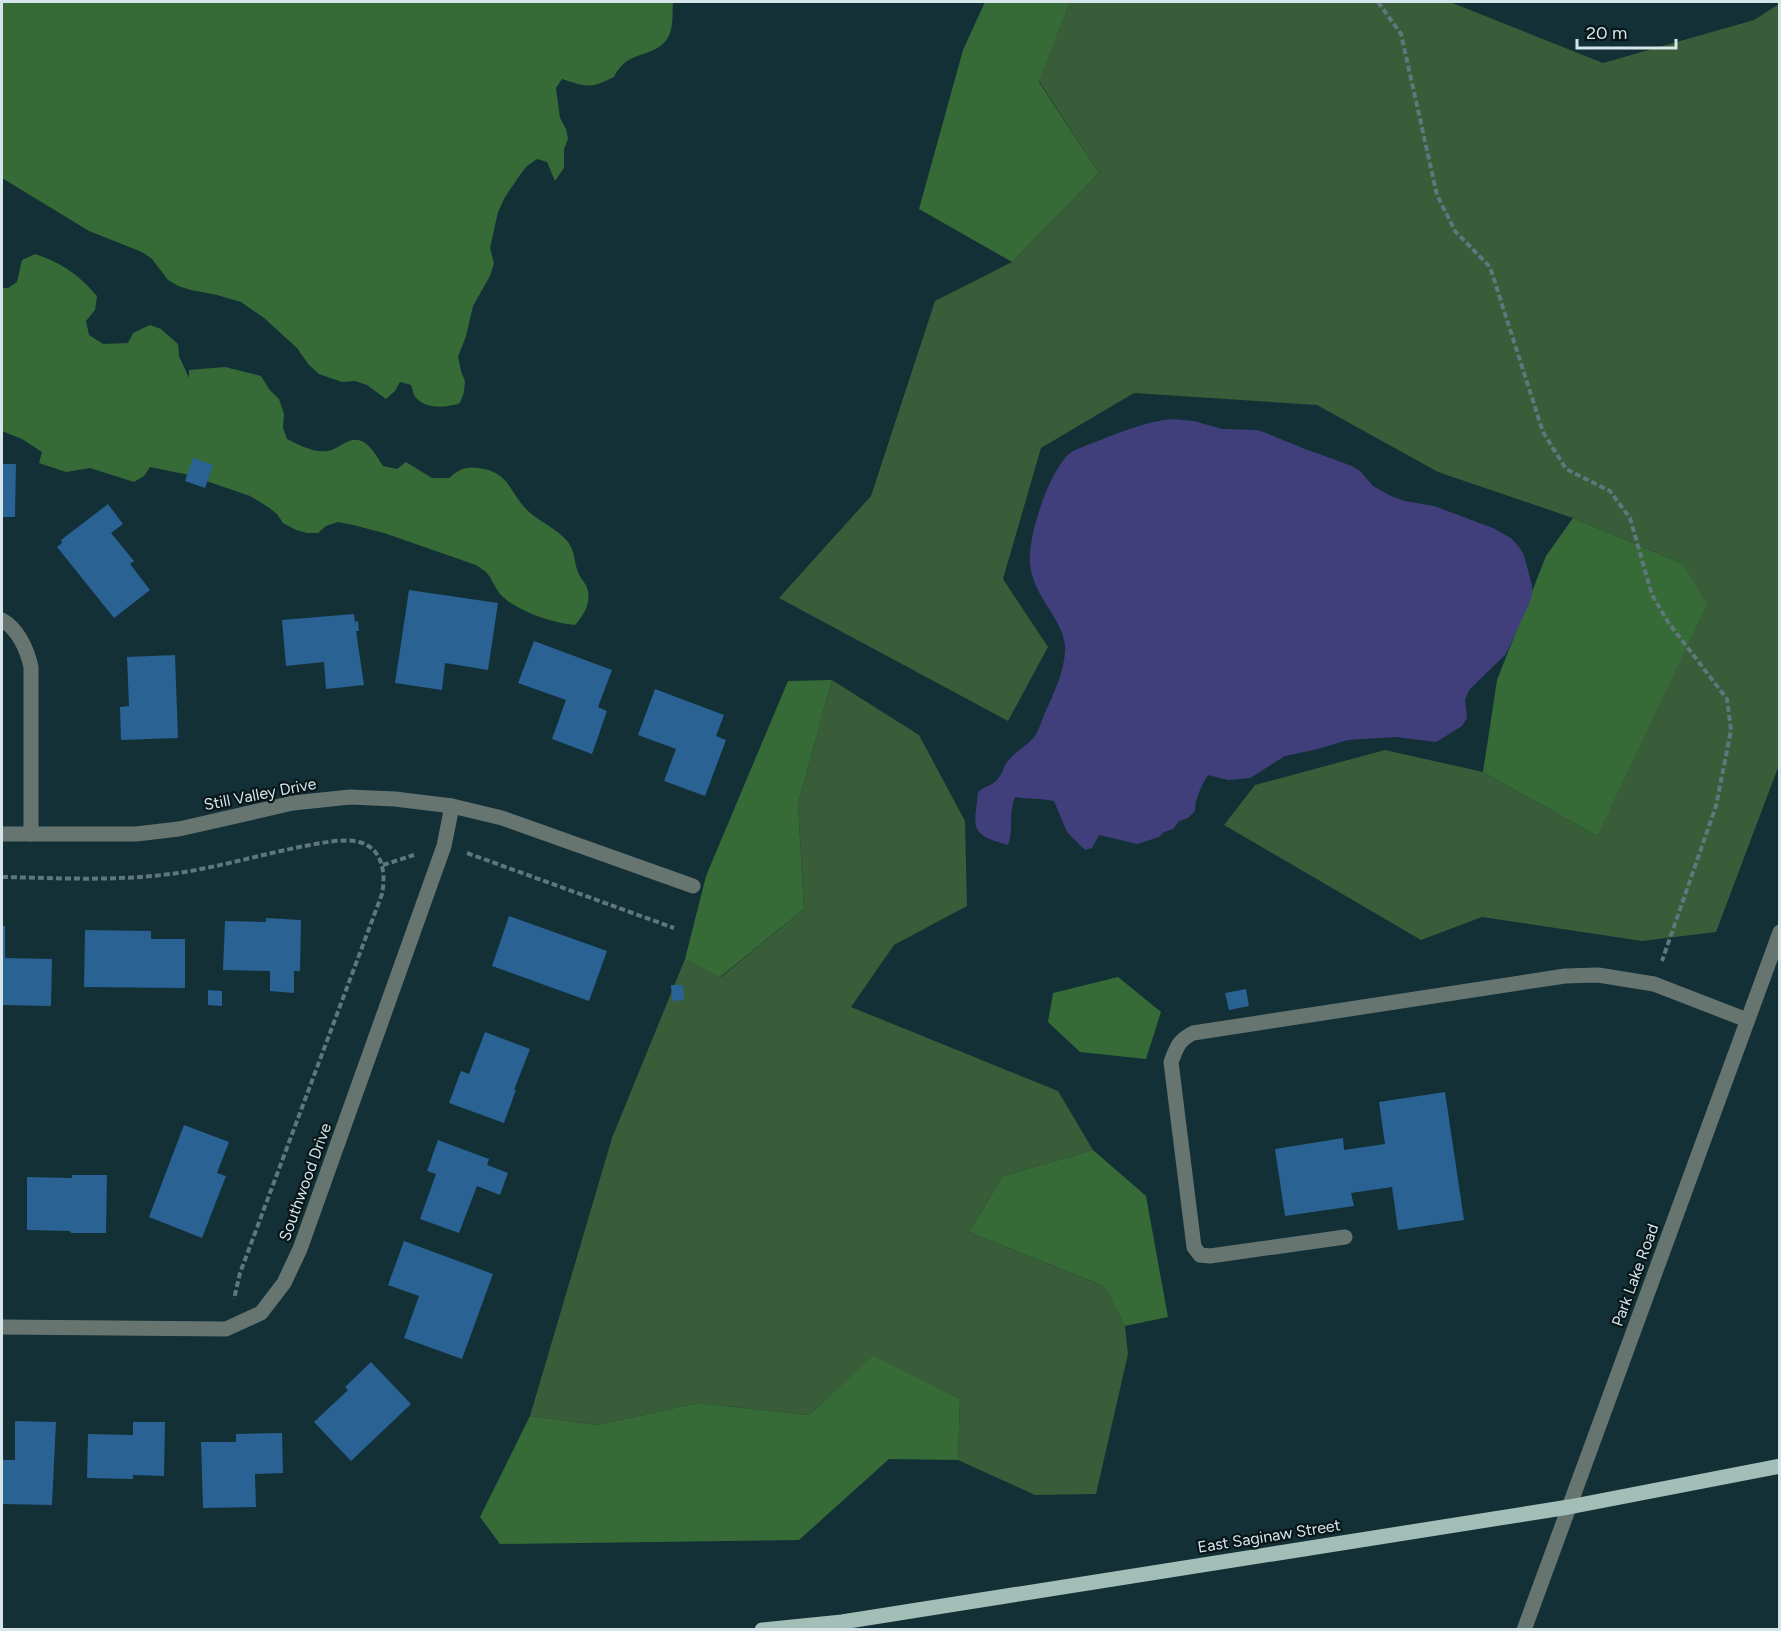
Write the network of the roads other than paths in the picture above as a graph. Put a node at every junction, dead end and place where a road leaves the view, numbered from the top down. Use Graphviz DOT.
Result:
graph roads {
  1 [pos="2,620"];
  2 [pos="452,806"];
  3 [pos="2,834"];
  4 [pos="31,834"];
  5 [pos="693,886"];
  6 [pos="1779,932"];
  7 [pos="1747,1020"];
  8 [pos="1345,1237"];
  9 [pos="2,1327"];
  10 [pos="1779,1466"];
  11 [pos="1569,1507"];
  12 [pos="762,1629"];
  13 [pos="1524,1629"];
  1 -- 4 [label="street"];
  2 -- 4 [label="street, Still Valley Drive"];
  2 -- 5 [label="street, Still Valley Drive"];
  2 -- 9 [label="street, Southwood Drive"];
  3 -- 4 [label="street, Still Valley Drive"];
  6 -- 7 [label="street, Park Lake Road"];
  7 -- 8 [label="street"];
  7 -- 11 [label="street, Park Lake Road"];
  10 -- 11 [label="main road, East Saginaw Street"];
  11 -- 12 [label="main road, East Saginaw Street"];
  11 -- 13 [label="street, Park Lake Road"];
}
